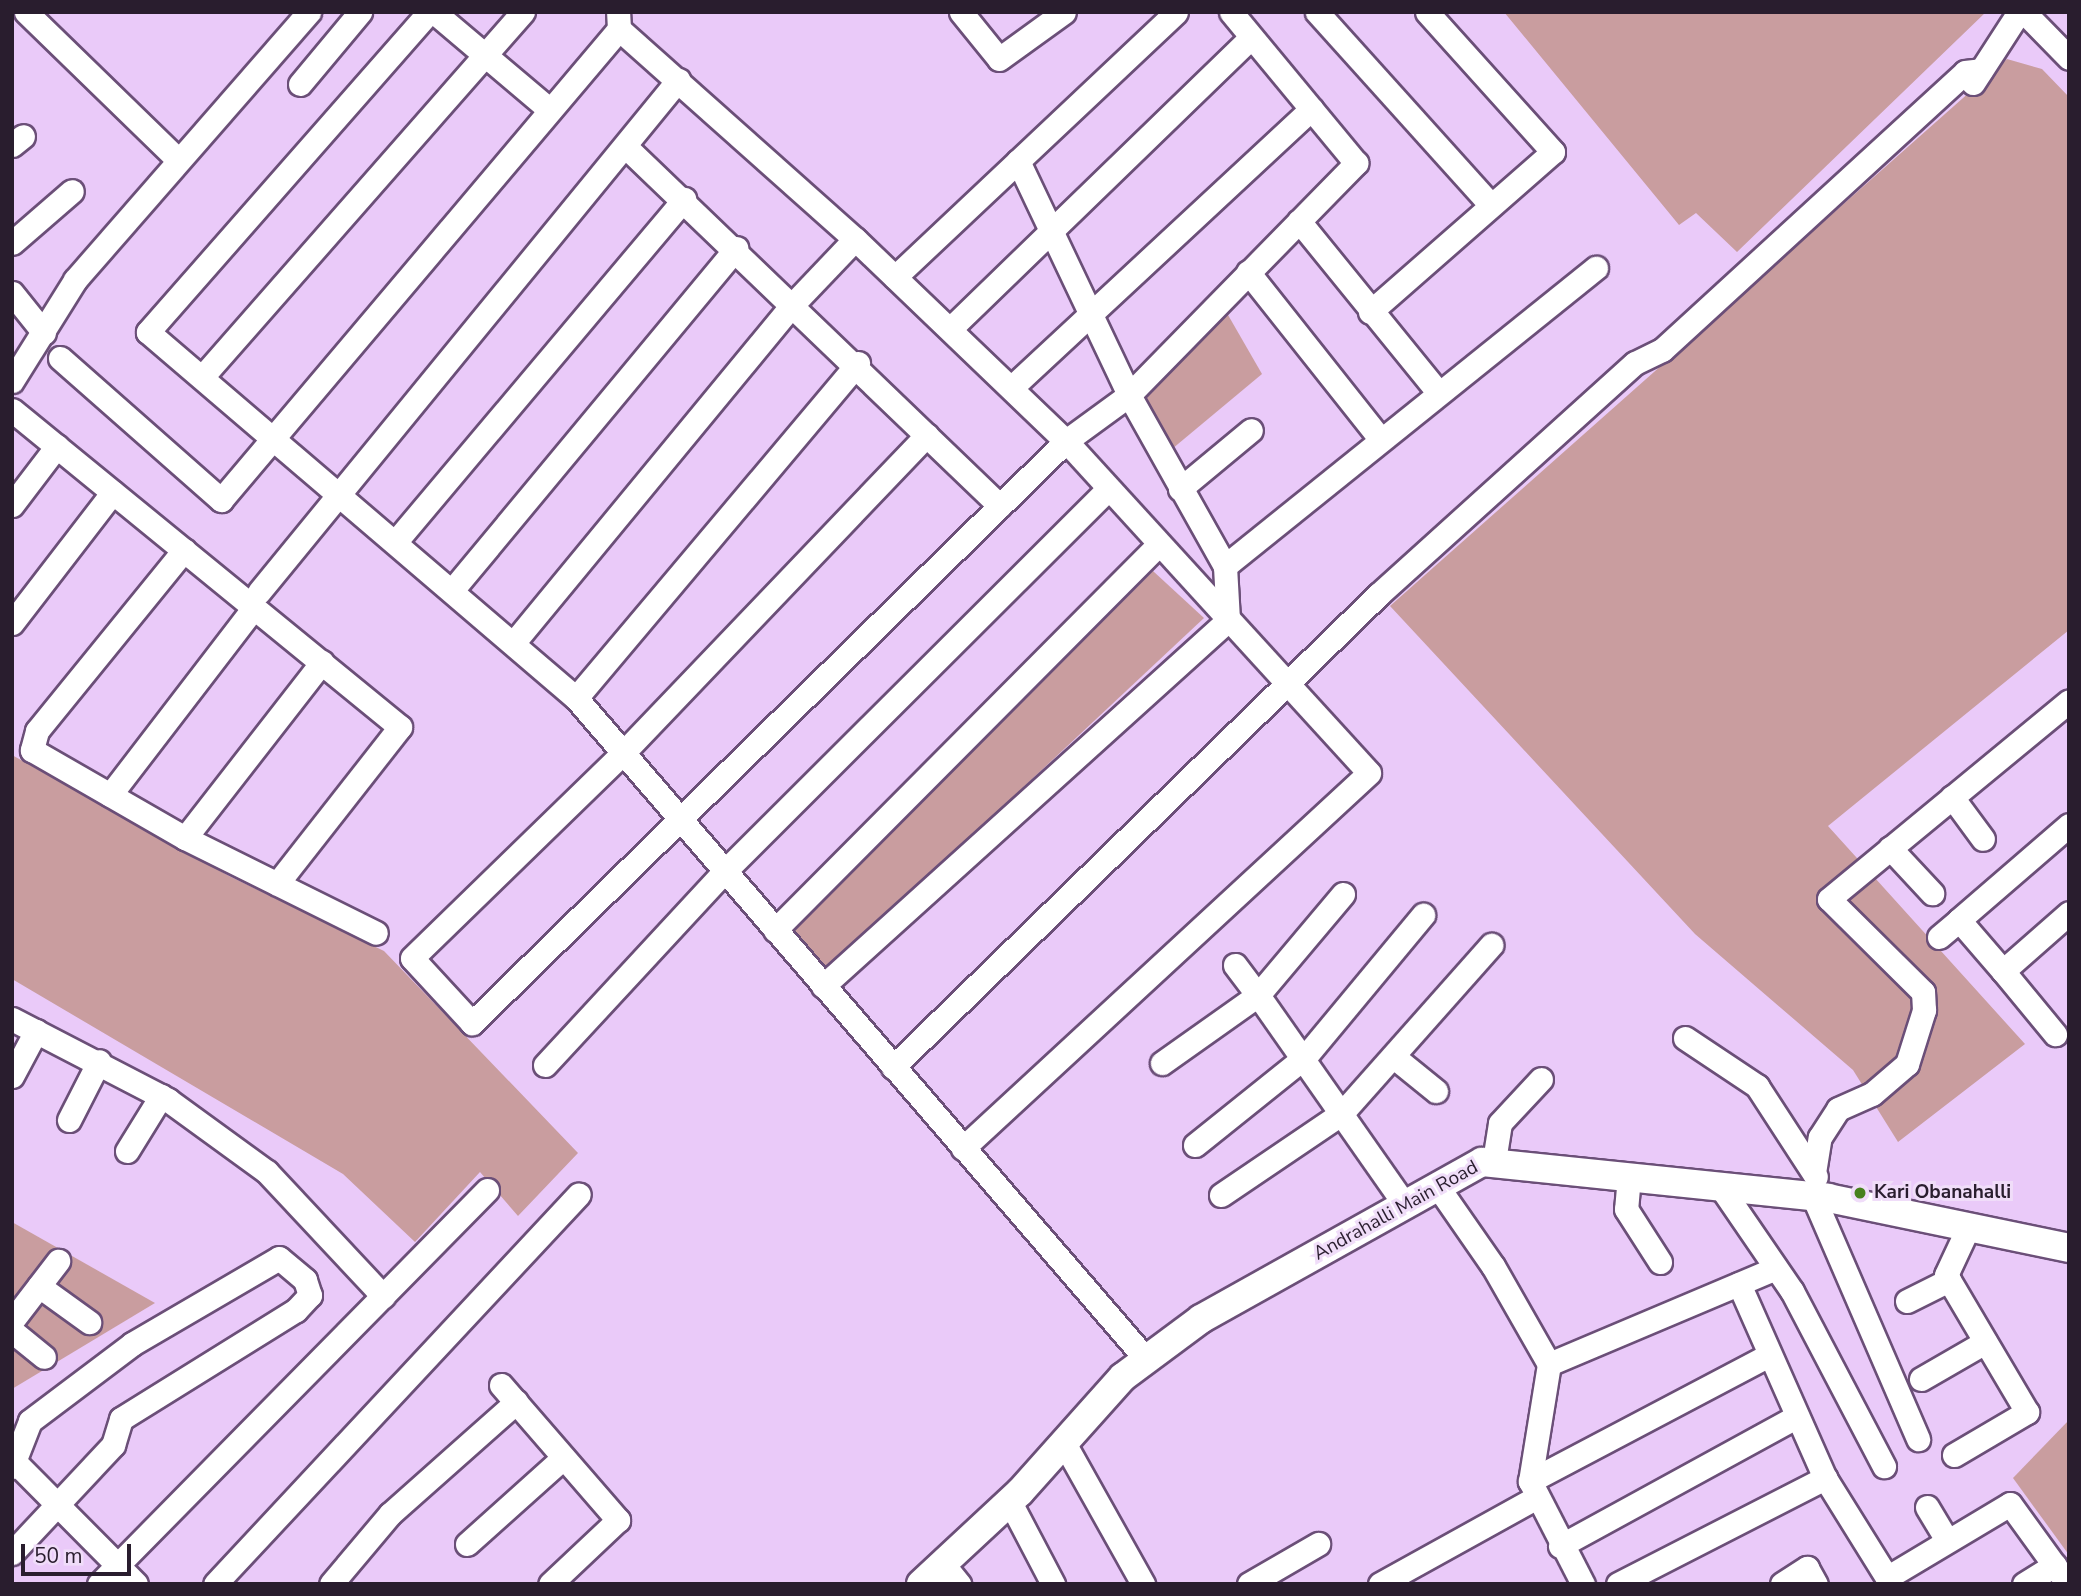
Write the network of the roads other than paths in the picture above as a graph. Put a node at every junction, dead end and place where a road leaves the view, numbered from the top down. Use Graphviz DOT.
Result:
graph roads {
  1 [pos="26,12"];
  2 [pos="309,12"];
  3 [pos="360,12"];
  4 [pos="432,12"];
  5 [pos="523,12"];
  6 [pos="961,12"];
  7 [pos="1064,12"];
  8 [pos="1176,12"];
  9 [pos="1231,12"];
  10 [pos="1317,12"];
  11 [pos="1427,12"];
  12 [pos="2022,12"];
  13 [pos="620,16"];
  14 [pos="1251,37"];
  15 [pos="486,58"];
  16 [pos="2069,58"];
  17 [pos="678,80"];
  18 [pos="300,84"];
  19 [pos="1311,109"];
  20 [pos="550,110"];
  21 [pos="626,147"];
  22 [pos="178,160"];
  23 [pos="1018,161"];
  24 [pos="72,191"];
  25 [pos="684,199"];
  26 [pos="1491,205"];
  27 [pos="1299,221"];
  28 [pos="1050,236"];
  29 [pos="855,239"];
  30 [pos="12,243"];
  31 [pos="736,248"];
  32 [pos="1597,268"];
  33 [pos="1248,272"];
  34 [pos="895,277"];
  35 [pos="12,293"];
  36 [pos="794,303"];
  37 [pos="1370,312"];
  38 [pos="1090,314"];
  39 [pos="950,329"];
  40 [pos="44,333"];
  41 [pos="60,358"];
  42 [pos="858,363"];
  43 [pos="203,376"];
  44 [pos="12,381"];
  45 [pos="1010,388"];
  46 [pos="1437,391"];
  47 [pos="1129,396"];
  48 [pos="12,410"];
  49 [pos="1251,430"];
  50 [pos="927,435"];
  51 [pos="1379,437"];
  52 [pos="276,441"];
  53 [pos="1066,441"];
  54 [pos="57,446"];
  55 [pos="1108,489"];
  56 [pos="1180,489"];
  57 [pos="113,492"];
  58 [pos="340,493"];
  59 [pos="12,505"];
  60 [pos="1000,506"];
  61 [pos="397,540"];
  62 [pos="1159,544"];
  63 [pos="184,550"];
  64 [pos="1225,566"];
  65 [pos="454,588"];
  66 [pos="257,600"];
  67 [pos="1228,620"];
  68 [pos="12,623"];
  69 [pos="515,641"];
  70 [pos="321,662"];
  71 [pos="1291,690"];
  72 [pos="576,698"];
  73 [pos="2067,705"];
  74 [pos="622,754"];
  75 [pos="110,795"];
  76 [pos="1952,797"];
  77 [pos="681,822"];
  78 [pos="2069,825"];
  79 [pos="185,838"];
  80 [pos="1983,839"];
  81 [pos="1890,848"];
  82 [pos="723,873"];
  83 [pos="277,884"];
  84 [pos="1932,893"];
  85 [pos="1343,894"];
  86 [pos="1423,915"];
  87 [pos="1959,920"];
  88 [pos="2067,920"];
  89 [pos="775,930"];
  90 [pos="376,933"];
  91 [pos="1939,937"];
  92 [pos="1491,945"];
  93 [pos="1236,965"];
  94 [pos="2003,971"];
  95 [pos="824,986"];
  96 [pos="1258,995"];
  97 [pos="12,1019"];
  98 [pos="36,1031"];
  99 [pos="2055,1034"];
  100 [pos="1685,1038"];
  101 [pos="1305,1056"];
  102 [pos="1394,1057"];
  103 [pos="99,1061"];
  104 [pos="1162,1063"];
  105 [pos="545,1065"];
  106 [pos="893,1067"];
  107 [pos="12,1076"];
  108 [pos="1541,1079"];
  109 [pos="1436,1091"];
  110 [pos="161,1096"];
  111 [pos="1342,1113"];
  112 [pos="69,1120"];
  113 [pos="1195,1145"];
  114 [pos="963,1148"];
  115 [pos="127,1151"];
  116 [pos="1494,1161"];
  117 [pos="1629,1176"];
  118 [pos="1720,1186"];
  119 [pos="1438,1187"];
  120 [pos="487,1189"];
  121 [pos="1818,1189"];
  122 [pos="579,1194"];
  123 [pos="1221,1195"];
  124 [pos="1405,1206"];
  125 [pos="1968,1228"];
  126 [pos="2069,1248"];
  127 [pos="58,1261"];
  128 [pos="1660,1262"];
  129 [pos="1776,1268"];
  130 [pos="1949,1280"];
  131 [pos="1739,1284"];
  132 [pos="39,1286"];
  133 [pos="383,1296"];
  134 [pos="1907,1301"];
  135 [pos="12,1321"];
  136 [pos="89,1322"];
  137 [pos="12,1331"];
  138 [pos="1985,1342"];
  139 [pos="1769,1354"];
  140 [pos="44,1357"];
  141 [pos="1146,1359"];
  142 [pos="1549,1364"];
  143 [pos="1921,1379"];
  144 [pos="1797,1416"];
  145 [pos="16,1429"];
  146 [pos="1918,1439"];
  147 [pos="1064,1443"];
  148 [pos="1954,1455"];
  149 [pos="563,1458"];
  150 [pos="14,1465"];
  151 [pos="1885,1466"];
  152 [pos="1825,1478"];
  153 [pos="1533,1490"];
  154 [pos="1010,1502"];
  155 [pos="1927,1507"];
  156 [pos="57,1508"];
  157 [pos="1947,1540"];
  158 [pos="1318,1544"];
  159 [pos="467,1545"];
  160 [pos="1560,1546"];
  161 [pos="12,1553"];
  162 [pos="117,1565"];
  163 [pos="951,1574"];
  164 [pos="2061,1574"];
  165 [pos="1890,1581"];
  166 [pos="1578,1582"];
  167 [pos="99,1584"];
  168 [pos="136,1584"];
  169 [pos="215,1584"];
  170 [pos="331,1584"];
  171 [pos="550,1584"];
  172 [pos="921,1584"];
  173 [pos="1053,1584"];
  174 [pos="1143,1584"];
  175 [pos="1249,1584"];
  176 [pos="1380,1584"];
  177 [pos="1618,1584"];
  178 [pos="1782,1584"];
  179 [pos="1816,1584"];
  180 [pos="2024,1584"];
  1 -- 22 [label="street"];
  2 -- 22 [label="street"];
  3 -- 18 [label="street"];
  4 -- 15 [label="street"];
  4 -- 43 [label="street"];
  5 -- 15 [label="street"];
  6 -- 7 [label="street"];
  8 -- 23 [label="street"];
  9 -- 14 [label="street"];
  10 -- 26 [label="street"];
  11 -- 26 [label="street"];
  12 -- 16 [label="street"];
  12 -- 71 [label="street"];
  13 -- 17 [label="street"];
  13 -- 20 [label="street"];
  14 -- 19 [label="street"];
  14 -- 28 [label="street"];
  15 -- 20 [label="street"];
  15 -- 43 [label="street"];
  17 -- 21 [label="street"];
  17 -- 29 [label="street"];
  19 -- 27 [label="street"];
  19 -- 38 [label="street"];
  20 -- 52 [label="street"];
  21 -- 25 [label="street"];
  21 -- 58 [label="street"];
  22 -- 40 [label="street"];
  23 -- 28 [label="street"];
  23 -- 34 [label="street"];
  24 -- 30 [label="street"];
  25 -- 31 [label="street"];
  25 -- 61 [label="street"];
  26 -- 37 [label="street"];
  27 -- 33 [label="street"];
  27 -- 37 [label="street"];
  28 -- 38 [label="street"];
  28 -- 39 [label="street"];
  29 -- 34 [label="street"];
  29 -- 36 [label="street"];
  31 -- 36 [label="street"];
  31 -- 65 [label="street"];
  32 -- 46 [label="street"];
  33 -- 47 [label="street"];
  33 -- 51 [label="street"];
  34 -- 39 [label="street"];
  35 -- 40 [label="street"];
  36 -- 42 [label="street"];
  36 -- 69 [label="street"];
  37 -- 46 [label="street"];
  38 -- 45 [label="street"];
  38 -- 47 [label="street"];
  39 -- 45 [label="street"];
  40 -- 44 [label="street"];
  41 -- 52 [label="street"];
  42 -- 50 [label="street"];
  42 -- 72 [label="street"];
  43 -- 52 [label="street"];
  45 -- 53 [label="street"];
  46 -- 51 [label="street"];
  47 -- 53 [label="street"];
  47 -- 56 [label="street"];
  48 -- 54 [label="street"];
  49 -- 56 [label="street"];
  50 -- 60 [label="street"];
  50 -- 74 [label="street"];
  51 -- 64 [label="street"];
  52 -- 58 [label="street"];
  53 -- 55 [label="street"];
  53 -- 60 [label="street"];
  54 -- 57 [label="street"];
  54 -- 59 [label="street"];
  55 -- 62 [label="street"];
  55 -- 82 [label="street"];
  56 -- 64 [label="street"];
  57 -- 63 [label="street"];
  57 -- 68 [label="street"];
  58 -- 61 [label="street"];
  58 -- 66 [label="street"];
  60 -- 77 [label="street"];
  61 -- 65 [label="street"];
  62 -- 67 [label="street"];
  62 -- 89 [label="street"];
  63 -- 66 [label="street"];
  63 -- 75 [label="street"];
  64 -- 67 [label="street"];
  65 -- 69 [label="street"];
  66 -- 70 [label="street"];
  66 -- 75 [label="street"];
  67 -- 71 [label="street"];
  67 -- 95 [label="street"];
  69 -- 72 [label="street"];
  70 -- 79 [label="street"];
  70 -- 83 [label="street"];
  71 -- 106 [label="street"];
  71 -- 114 [label="street"];
  72 -- 74 [label="street"];
  73 -- 76 [label="street"];
  74 -- 77 [label="street"];
  74 -- 77 [label="street"];
  75 -- 79 [label="street"];
  76 -- 80 [label="street"];
  76 -- 81 [label="street"];
  77 -- 82 [label="street"];
  78 -- 87 [label="street"];
  79 -- 83 [label="street"];
  81 -- 84 [label="street"];
  81 -- 121 [label="street"];
  82 -- 89 [label="street"];
  82 -- 105 [label="street"];
  83 -- 90 [label="street"];
  85 -- 96 [label="street"];
  86 -- 101 [label="street"];
  87 -- 91 [label="street"];
  87 -- 94 [label="street"];
  88 -- 94 [label="street"];
  89 -- 95 [label="street"];
  92 -- 102 [label="street"];
  93 -- 96 [label="street"];
  94 -- 99 [label="street"];
  95 -- 106 [label="street"];
  96 -- 101 [label="street"];
  96 -- 104 [label="street"];
  97 -- 98 [label="street"];
  98 -- 103 [label="street"];
  98 -- 107 [label="street"];
  100 -- 121 [label="street"];
  101 -- 111 [label="street"];
  101 -- 113 [label="street"];
  102 -- 109 [label="street"];
  102 -- 111 [label="street"];
  103 -- 110 [label="street"];
  103 -- 112 [label="street"];
  106 -- 114 [label="street"];
  108 -- 116 [label="street"];
  110 -- 115 [label="street"];
  110 -- 133 [label="street"];
  111 -- 123 [label="street"];
  111 -- 124 [label="street"];
  114 -- 141 [label="street"];
  116 -- 117 [label="main road, Andrahalli Main Road"];
  116 -- 119 [label="main road, Andrahalli Main Road"];
  117 -- 118 [label="main road, Andrahalli Main Road"];
  117 -- 128 [label="street"];
  118 -- 121 [label="main road, Andrahalli Main Road"];
  118 -- 129 [label="street"];
  119 -- 124 [label="main road, Andrahalli Main Road"];
  119 -- 142 [label="street"];
  120 -- 133 [label="street"];
  121 -- 125 [label="main road, Andrahalli Main Road"];
  121 -- 146 [label="street"];
  122 -- 169 [label="street"];
  124 -- 141 [label="main road, Andrahalli Main Road"];
  125 -- 126 [label="main road, Andrahalli Main Road"];
  125 -- 130 [label="street"];
  127 -- 132 [label="street"];
  129 -- 131 [label="street"];
  129 -- 151 [label="street"];
  130 -- 134 [label="street"];
  130 -- 138 [label="street"];
  131 -- 139 [label="street"];
  131 -- 142 [label="street"];
  132 -- 135 [label="street"];
  132 -- 136 [label="street"];
  133 -- 162 [label="street"];
  137 -- 140 [label="street"];
  138 -- 143 [label="street"];
  138 -- 148 [label="street"];
  139 -- 144 [label="street"];
  139 -- 153 [label="street"];
  141 -- 147 [label="main road, Andrahalli Main Road"];
  142 -- 153 [label="street"];
  144 -- 152 [label="street"];
  144 -- 160 [label="street"];
  145 -- 150 [label="street"];
  145 -- 156 [label="street"];
  147 -- 154 [label="main road, Andrahalli Main Road"];
  147 -- 174 [label="street"];
  149 -- 159 [label="street"];
  149 -- 170 [label="street"];
  149 -- 171 [label="street"];
  150 -- 156 [label="street"];
  152 -- 165 [label="street"];
  152 -- 177 [label="street"];
  153 -- 160 [label="street"];
  153 -- 176 [label="street"];
  154 -- 163 [label="main road, Andrahalli Main Road"];
  154 -- 173 [label="street"];
  155 -- 157 [label="street"];
  156 -- 161 [label="street"];
  156 -- 162 [label="street"];
  157 -- 164 [label="street"];
  157 -- 165 [label="street"];
  158 -- 175 [label="street"];
  160 -- 166 [label="street"];
  162 -- 167 [label="street"];
  162 -- 168 [label="street"];
  163 -- 172 [label="main road, Andrahalli Main Road"];
  164 -- 180 [label="street"];
  178 -- 179 [label="street"];
}
